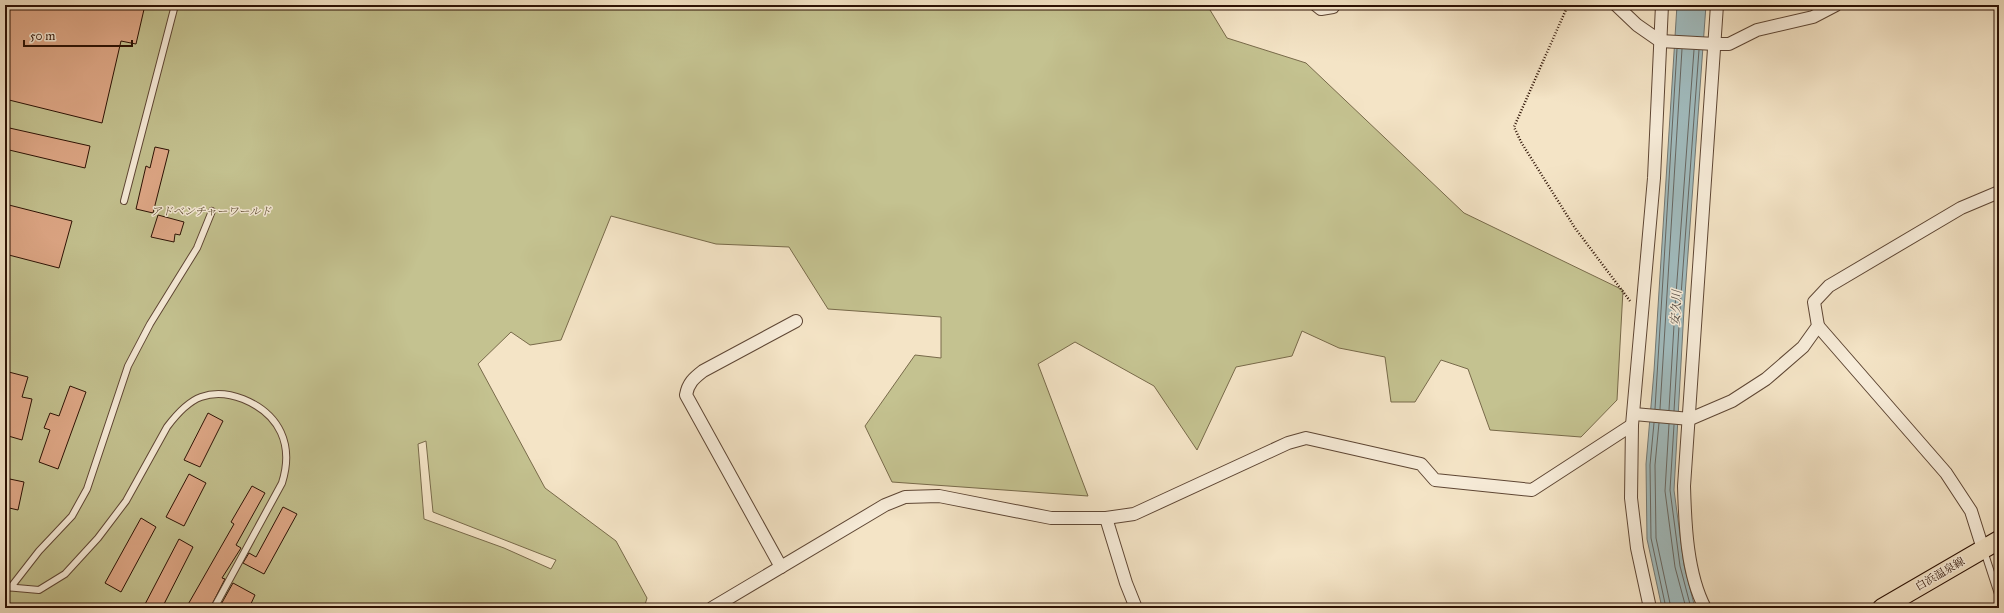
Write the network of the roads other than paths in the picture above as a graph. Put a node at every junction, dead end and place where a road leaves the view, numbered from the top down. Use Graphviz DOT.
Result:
graph roads {
  1 [pos="175,5"];
  2 [pos="1316,5"];
  3 [pos="1334,5"];
  4 [pos="1616,5"];
  5 [pos="1662,5"];
  6 [pos="1717,5"];
  7 [pos="1836,5"];
  8 [pos="1660,41"];
  9 [pos="1715,44"];
  10 [pos="1999,192"];
  11 [pos="124,201"];
  12 [pos="212,211"];
  13 [pos="796,321"];
  14 [pos="1818,326"];
  15 [pos="1690,419"];
  16 [pos="1633,420"];
  17 [pos="1106,518"];
  18 [pos="1999,540"];
  19 [pos="1983,549"];
  20 [pos="781,567"];
  21 [pos="8,587"];
  22 [pos="1999,597"];
  23 [pos="214,608"];
  24 [pos="712,608"];
  25 [pos="1136,608"];
  26 [pos="1650,608"];
  27 [pos="1705,608"];
  28 [pos="1882,608"];
  1 -- 11 [label="lane"];
  2 -- 3 [label="street"];
  4 -- 8 [label="street"];
  5 -- 8 [label="street"];
  6 -- 9 [label="street"];
  7 -- 9 [label="street"];
  8 -- 9 [label="street"];
  8 -- 16 [label="street"];
  9 -- 15 [label="street"];
  10 -- 14 [label="street"];
  12 -- 21 [label="lane"];
  13 -- 20 [label="street"];
  14 -- 15 [label="street"];
  14 -- 19 [label="street"];
  15 -- 16 [label="street"];
  15 -- 27 [label="street"];
  16 -- 17 [label="street"];
  16 -- 26 [label="street"];
  17 -- 20 [label="street"];
  17 -- 25 [label="street"];
  18 -- 19 [label="main road, 白浜温泉線"];
  19 -- 22 [label="lane"];
  19 -- 28 [label="main road, 白浜温泉線"];
  20 -- 24 [label="street"];
  21 -- 23 [label="lane"];
}
